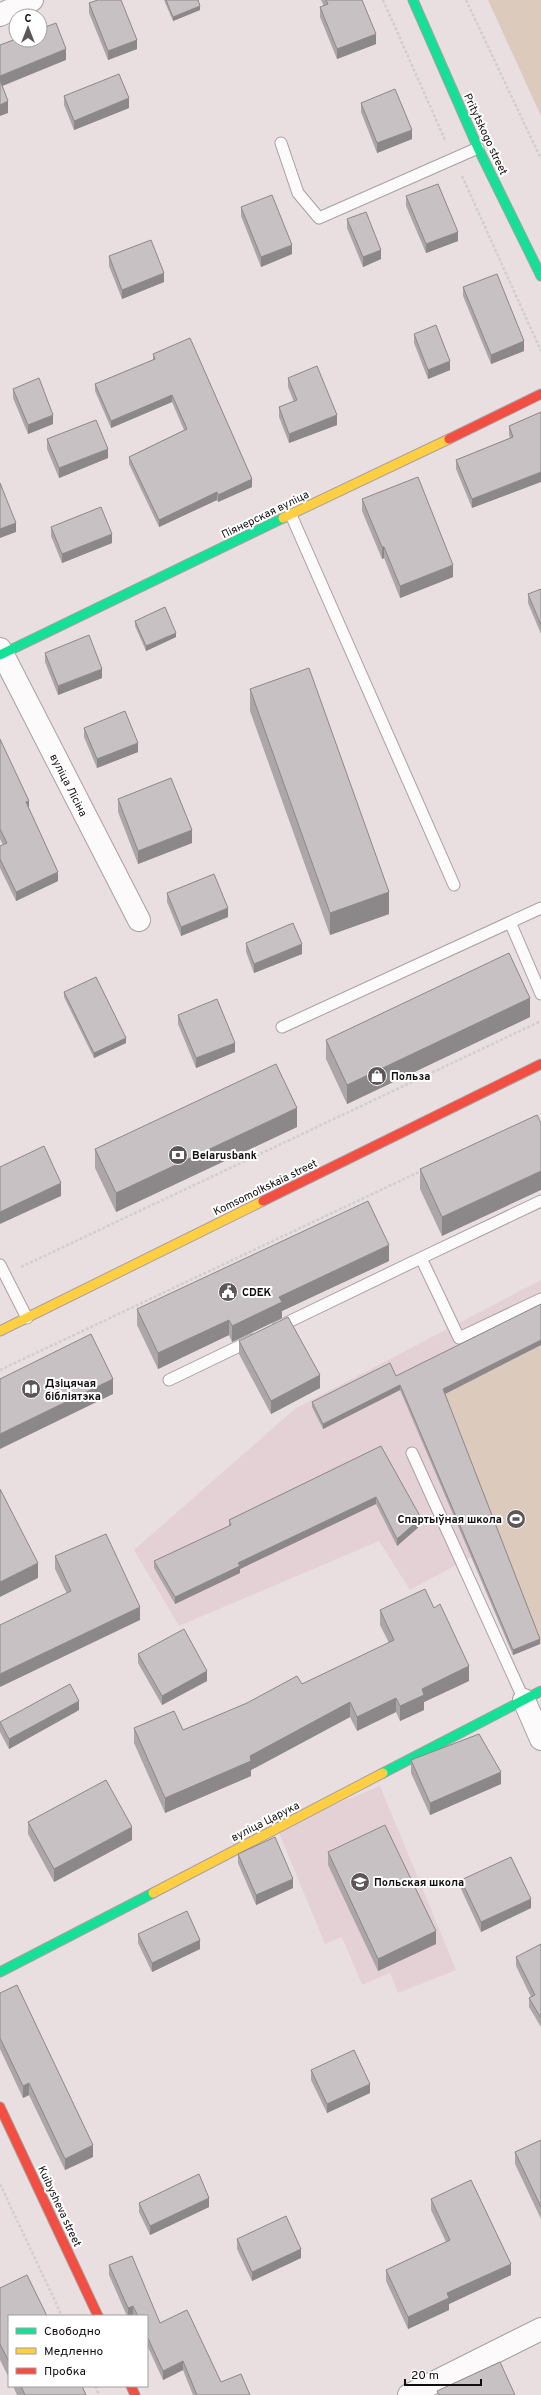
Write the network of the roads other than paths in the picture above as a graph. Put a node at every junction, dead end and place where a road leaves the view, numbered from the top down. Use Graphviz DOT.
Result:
graph roads {
  1 [pos="32,0"];
  2 [pos="414,0"];
  3 [pos="0,15"];
  4 [pos="280,143"];
  5 [pos="478,148"];
  6 [pos="541,276"];
  7 [pos="541,394"];
  8 [pos="291,515"];
  9 [pos="1,653"];
  10 [pos="454,885"];
  11 [pos="541,908"];
  12 [pos="139,920"];
  13 [pos="510,922"];
  14 [pos="541,994"];
  15 [pos="282,1027"];
  16 [pos="541,1064"];
  17 [pos="541,1201"];
  18 [pos="421,1258"];
  19 [pos="0,1265"];
  20 [pos="541,1299"];
  21 [pos="27,1318"];
  22 [pos="0,1331"];
  23 [pos="168,1380"];
  24 [pos="412,1453"];
  25 [pos="532,1696"];
  26 [pos="541,1739"];
  27 [pos="0,1972"];
  28 [pos="0,2107"];
  29 [pos="98,2315"];
  30 [pos="541,2329"];
  31 [pos="409,2395"];
  1 -- 3 [label="street"];
  2 -- 5 [label="street, Pritytskogo street"];
  4 -- 5 [label="lane"];
  5 -- 6 [label="street, Pritytskogo street"];
  7 -- 8 [label="street, Піянерская вуліца"];
  8 -- 9 [label="street, Піянерская вуліца"];
  8 -- 10 [label="lane"];
  9 -- 12 [label="street, вуліца Лісіна"];
  11 -- 13 [label="lane"];
  13 -- 14 [label="lane"];
  13 -- 15 [label="lane"];
  16 -- 21 [label="street, Komsomolkskaia street"];
  17 -- 18 [label="lane"];
  18 -- 20 [label="lane"];
  18 -- 23 [label="lane"];
  19 -- 21 [label="lane"];
  21 -- 22 [label="street, Komsomolkskaia street"];
  24 -- 25 [label="lane"];
  25 -- 26 [label="street"];
  25 -- 27 [label="street, вуліца Царука"];
  28 -- 29 [label="street, Kuibysheva street"];
  30 -- 31 [label="street"];
}
